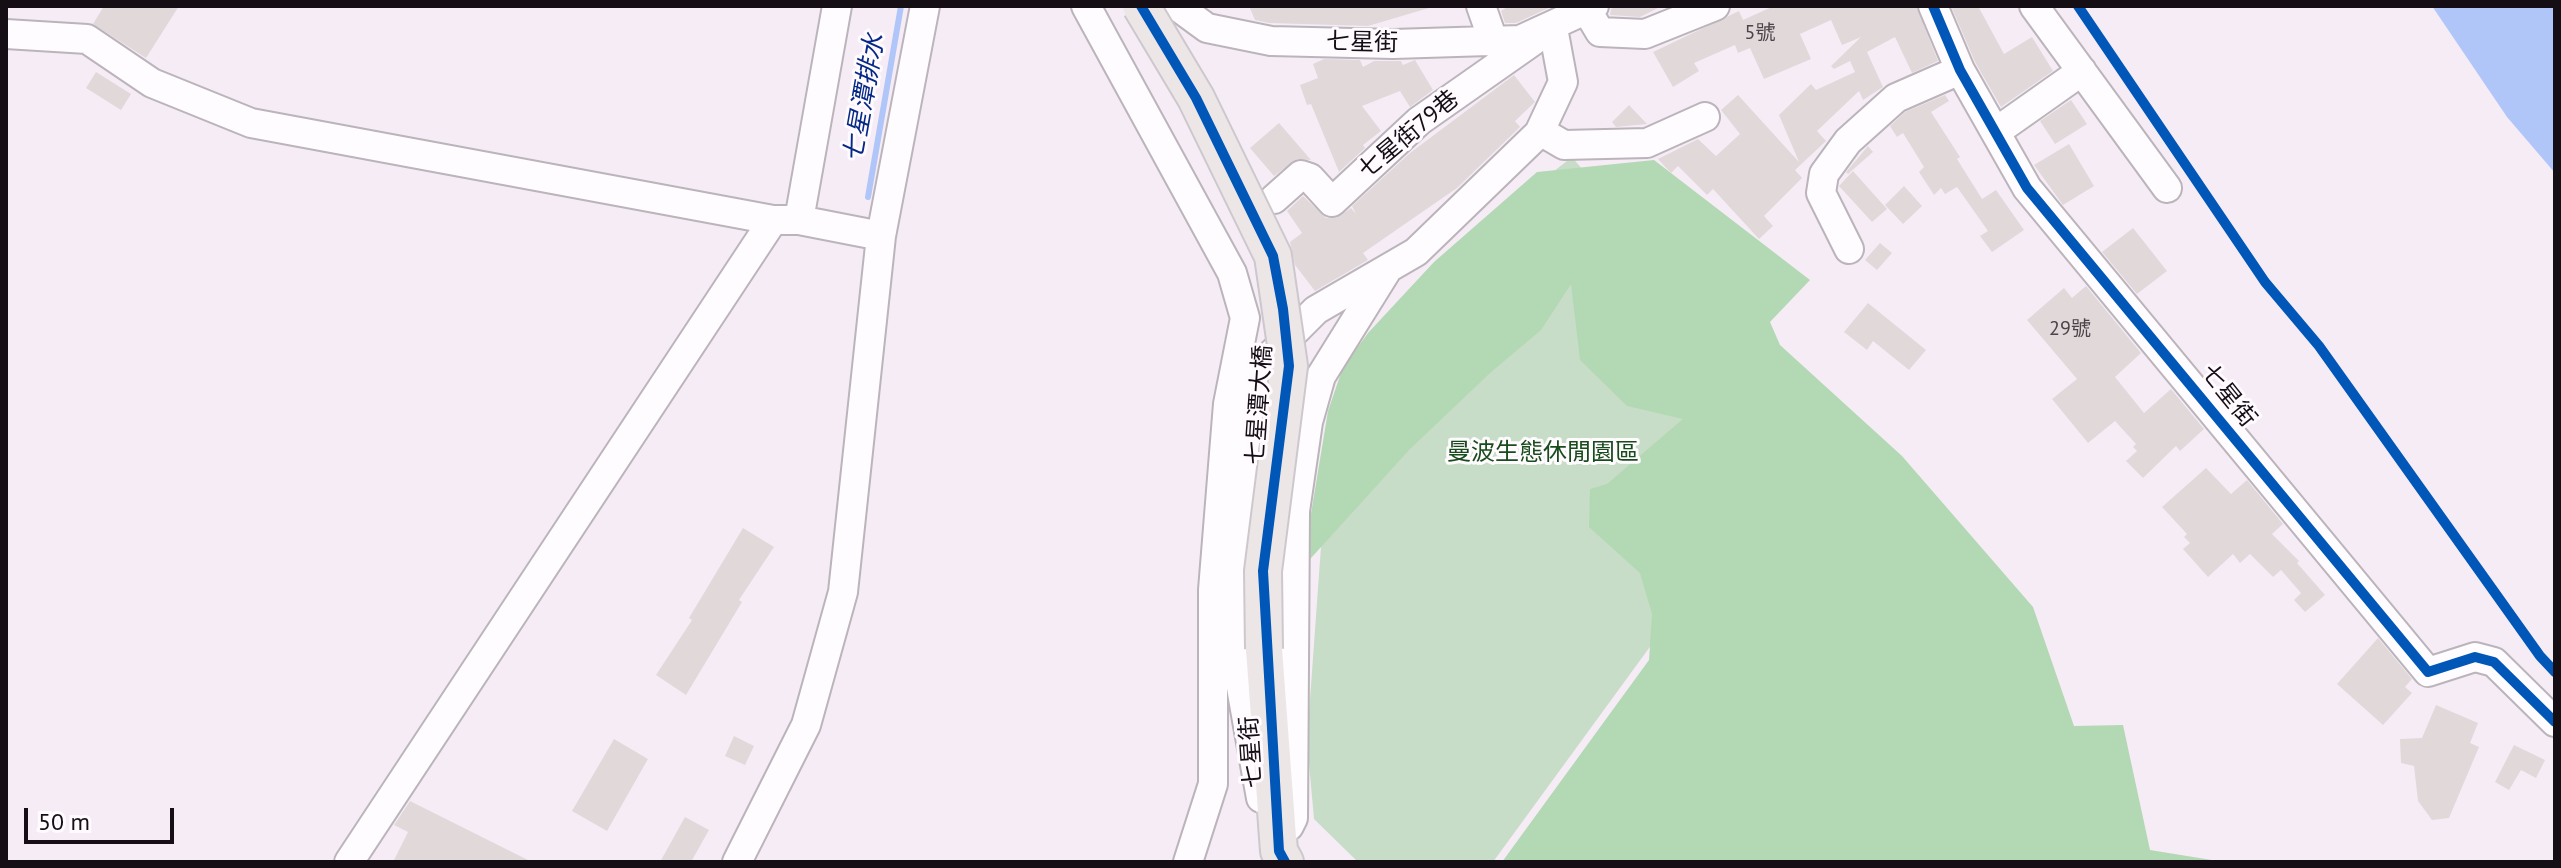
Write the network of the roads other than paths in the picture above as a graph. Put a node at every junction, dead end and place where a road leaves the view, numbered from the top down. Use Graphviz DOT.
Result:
graph roads {
  1 [pos="837,6"];
  2 [pos="925,6"];
  3 [pos="1086,6"];
  4 [pos="1141,6"];
  5 [pos="1177,6"];
  6 [pos="1481,6"];
  7 [pos="1715,6"];
  8 [pos="1933,6"];
  9 [pos="2034,6"];
  10 [pos="1591,9"];
  11 [pos="1553,28"];
  12 [pos="6,34"];
  13 [pos="1494,43"];
  14 [pos="1960,70"];
  15 [pos="2082,71"];
  16 [pos="1705,117"];
  17 [pos="1540,131"];
  18 [pos="1997,131"];
  19 [pos="2167,188"];
  20 [pos="1274,199"];
  21 [pos="786,220"];
  22 [pos="881,236"];
  23 [pos="1849,249"];
  24 [pos="1389,267"];
  25 [pos="1264,649"];
  26 [pos="2555,722"];
  27 [pos="1278,858"];
  28 [pos="349,862"];
  29 [pos="737,862"];
  30 [pos="1188,862"];
  1 -- 21 [label="street"];
  2 -- 22 [label="street"];
  3 -- 30 [label="street"];
  4 -- 25 [label="main road, 七星潭大橋, bridge"];
  5 -- 13 [label="street, 七星街"];
  6 -- 13 [label="street"];
  7 -- 10 [label="street"];
  8 -- 14 [label="street, 七星街"];
  9 -- 15 [label="street"];
  10 -- 11 [label="street, 七星街"];
  11 -- 13 [label="street, 七星街"];
  11 -- 17 [label="street, 七星街"];
  11 -- 20 [label="street, 七星街79巷"];
  12 -- 21 [label="street"];
  14 -- 18 [label="street, 七星街"];
  14 -- 23 [label="street"];
  15 -- 18 [label="street"];
  15 -- 19 [label="street"];
  16 -- 17 [label="street"];
  17 -- 24 [label="street, 七星街"];
  18 -- 26 [label="street, 七星街"];
  21 -- 22 [label="street"];
  21 -- 28 [label="street"];
  22 -- 29 [label="street"];
  24 -- 27 [label="street, 七星街"];
  24 -- 27 [label="street, 七星街"];
  25 -- 27 [label="main road, 七星街"];
}
